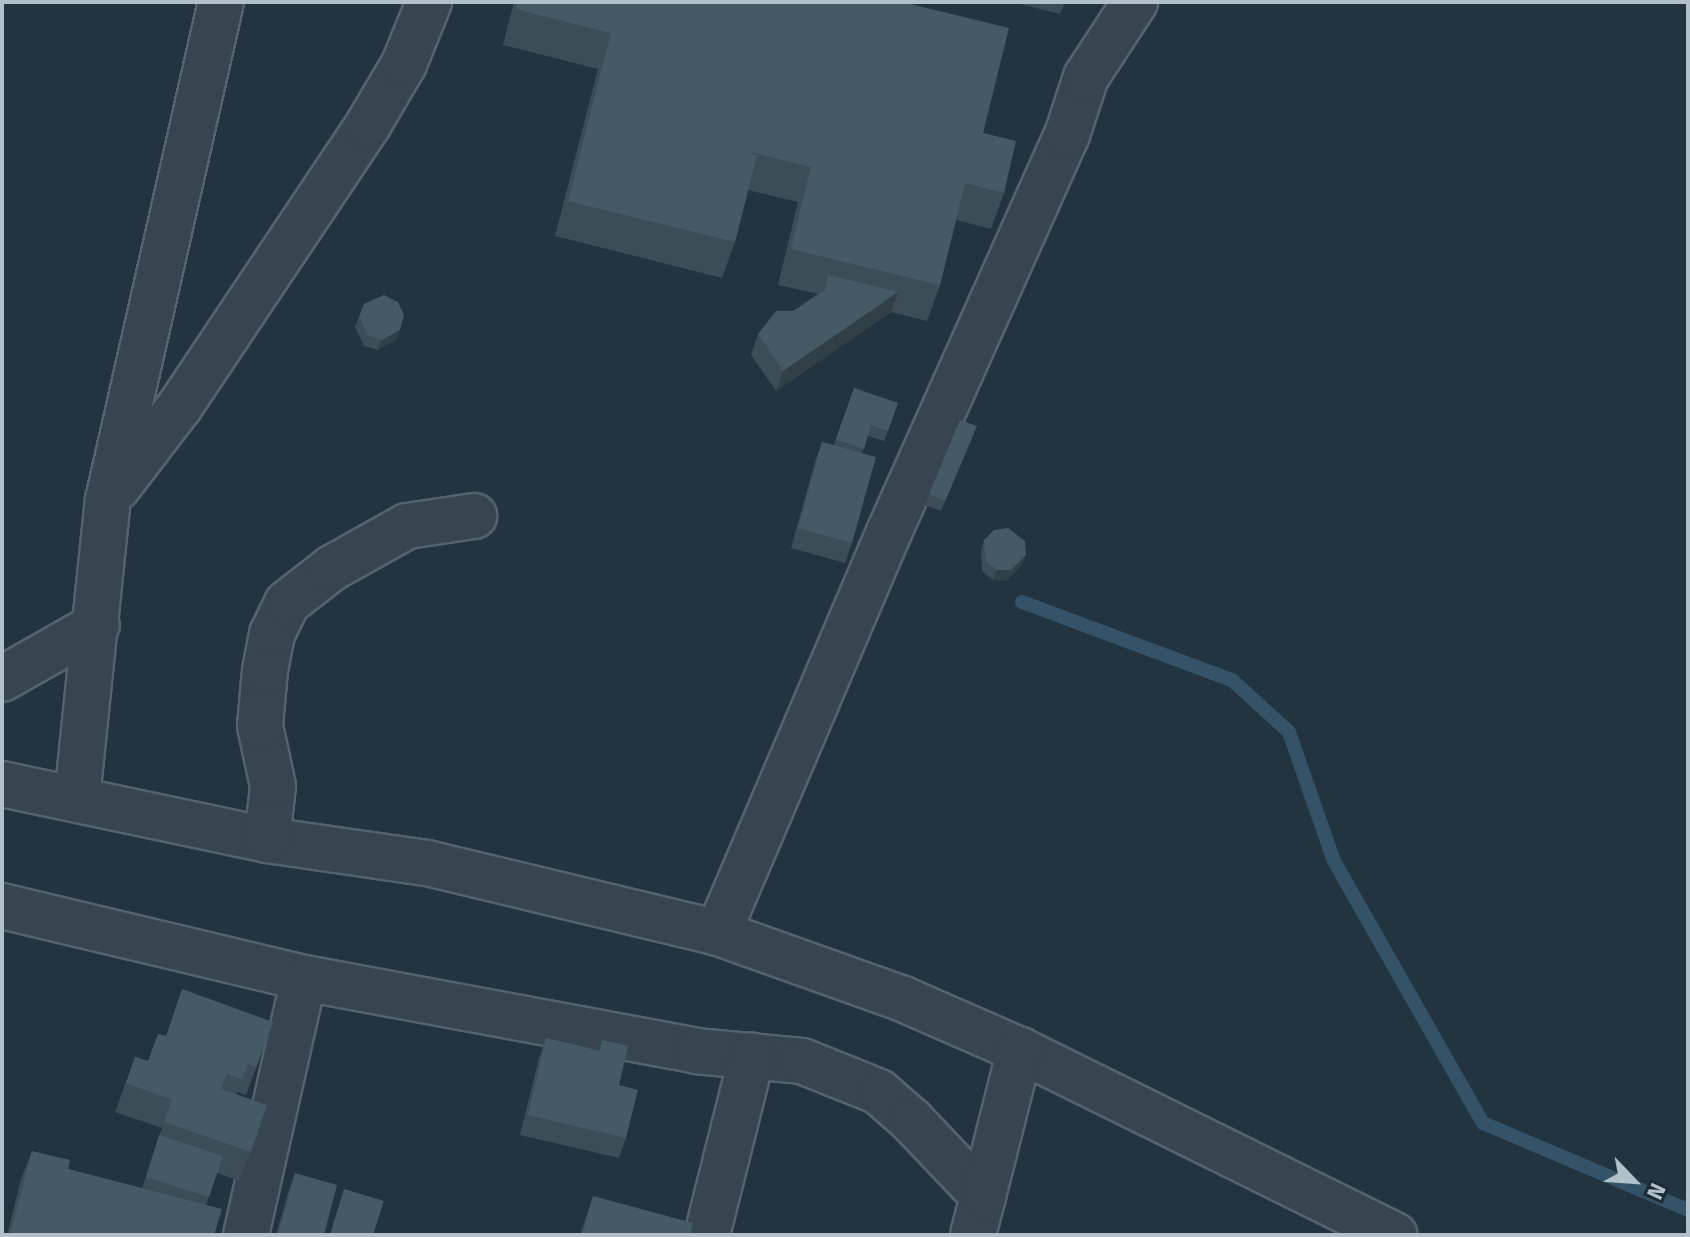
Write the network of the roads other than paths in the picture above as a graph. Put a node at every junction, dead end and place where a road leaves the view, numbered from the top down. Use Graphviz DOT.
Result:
graph roads {
  1 [pos="221,2"];
  2 [pos="429,2"];
  3 [pos="1135,2"];
  4 [pos="108,500"];
  5 [pos="474,516"];
  6 [pos="97,625"];
  7 [pos="2,679"];
  8 [pos="2,784"];
  9 [pos="77,798"];
  10 [pos="267,840"];
  11 [pos="2,906"];
  12 [pos="718,933"];
  13 [pos="304,978"];
  14 [pos="1020,1050"];
  15 [pos="752,1056"];
  16 [pos="978,1216"];
  17 [pos="246,1235"];
  18 [pos="707,1235"];
  19 [pos="1395,1235"];
  1 -- 4 [label="street"];
  2 -- 4 [label="street"];
  3 -- 12 [label="street"];
  4 -- 6 [label="street"];
  5 -- 10 [label="street"];
  6 -- 7 [label="street"];
  6 -- 9 [label="street"];
  8 -- 9 [label="street"];
  9 -- 10 [label="street"];
  10 -- 12 [label="street"];
  11 -- 13 [label="street"];
  12 -- 14 [label="street"];
  13 -- 15 [label="street"];
  13 -- 17 [label="street"];
  14 -- 16 [label="street"];
  14 -- 19 [label="street"];
  15 -- 16 [label="street"];
  15 -- 18 [label="street"];
}
